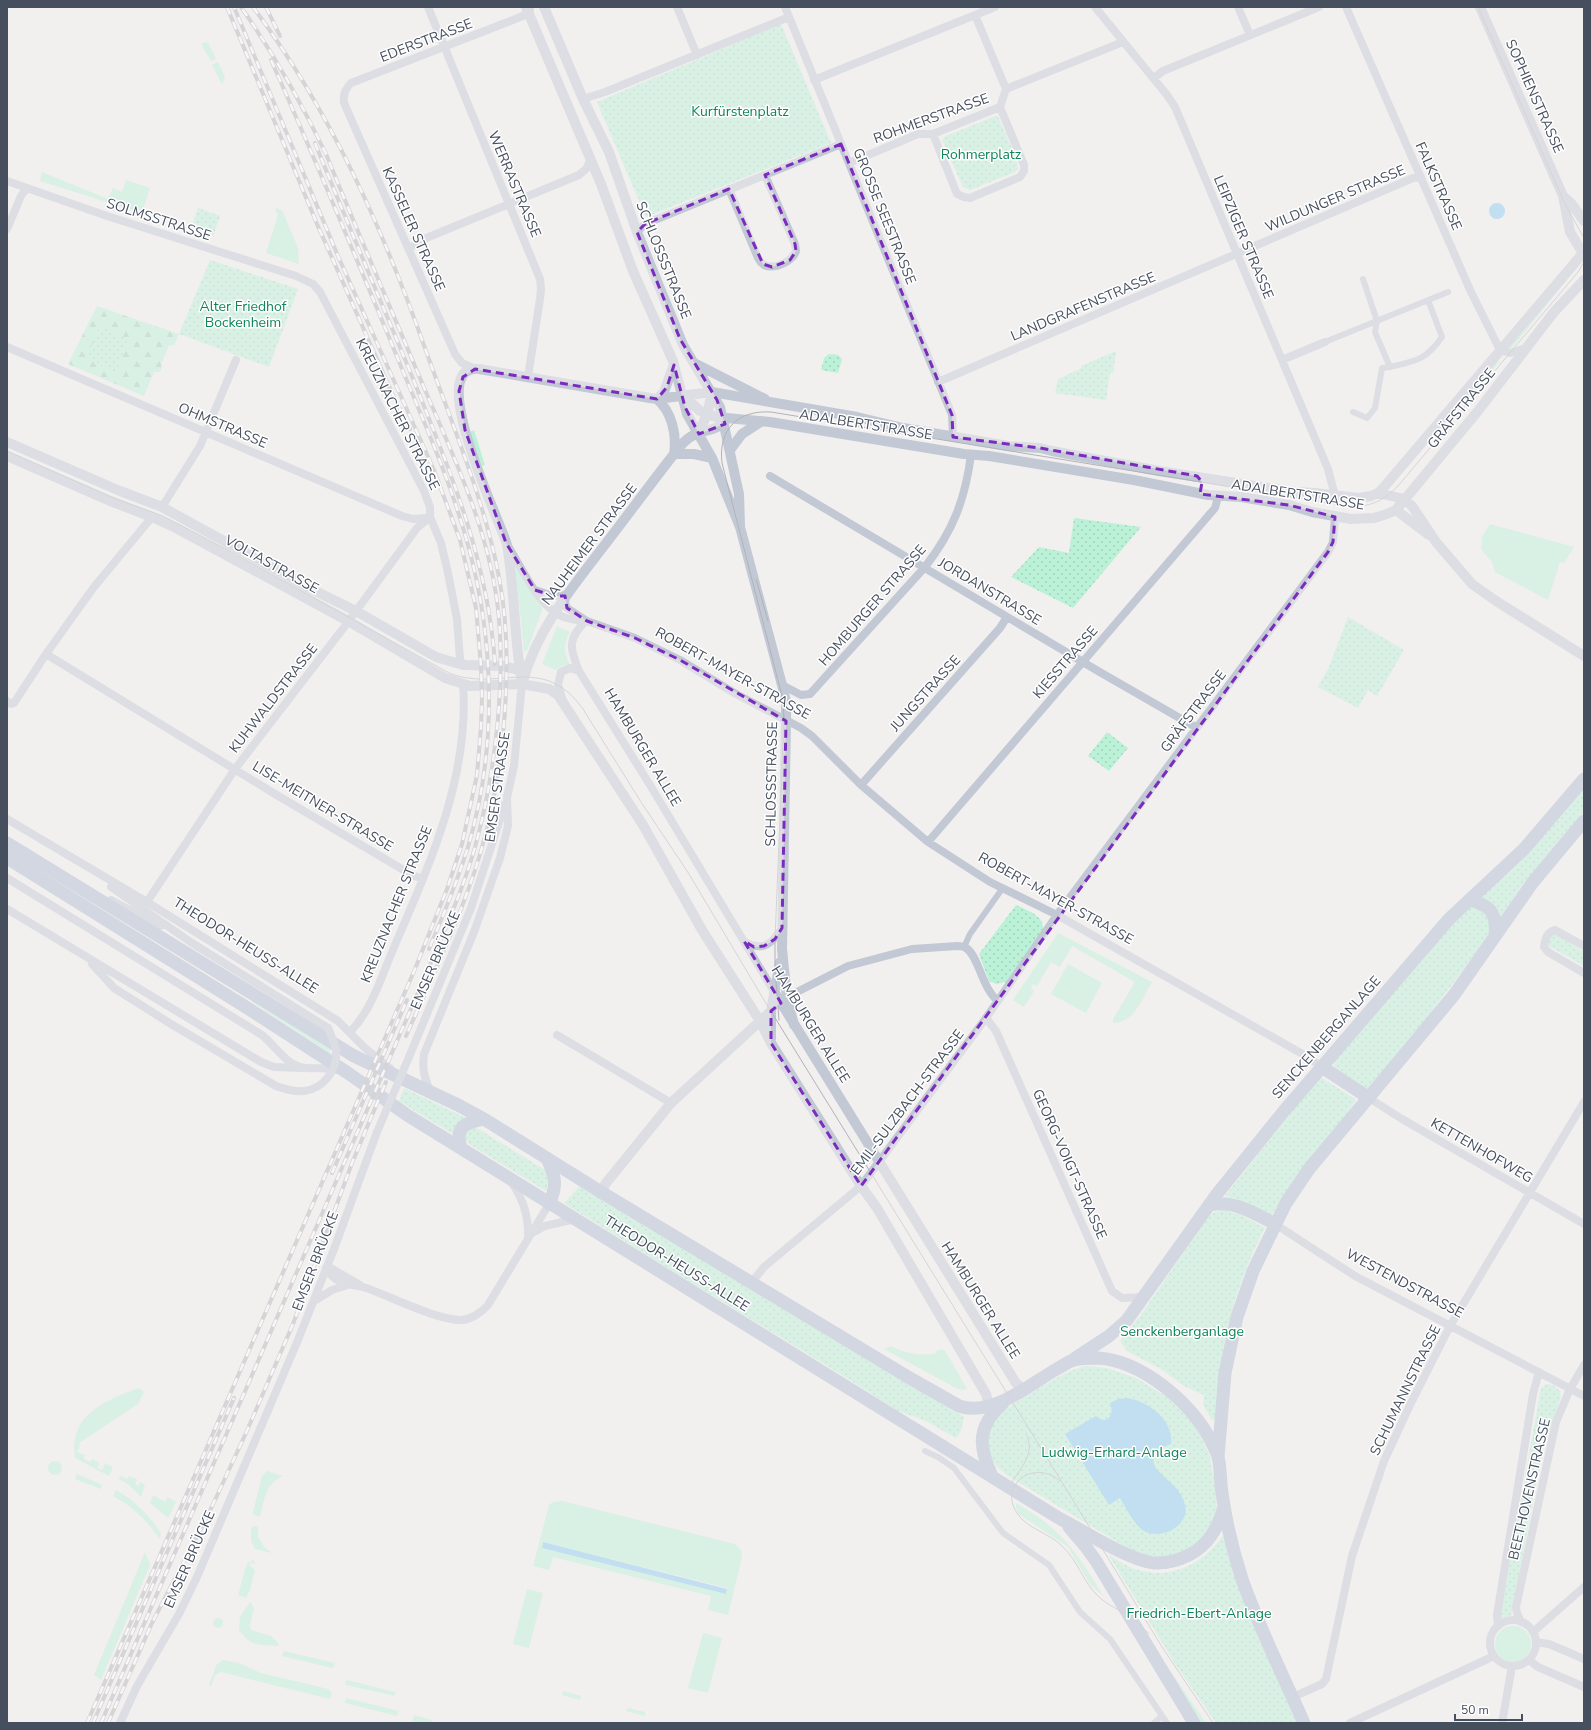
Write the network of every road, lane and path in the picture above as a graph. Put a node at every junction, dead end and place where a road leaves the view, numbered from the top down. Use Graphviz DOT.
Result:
graph roads {
  1 [pos="428,7"];
  2 [pos="544,7"];
  3 [pos="676,7"];
  4 [pos="785,7"];
  5 [pos="995,7"];
  6 [pos="1096,7"];
  7 [pos="1238,7"];
  8 [pos="1319,7"];
  9 [pos="1346,7"];
  10 [pos="1480,7"];
  11 [pos="529,9"];
  12 [pos="974,15"];
  13 [pos="789,17"];
  14 [pos="518,18"];
  15 [pos="1250,35"];
  16 [pos="1122,41"];
  17 [pos="444,46"];
  18 [pos="696,55"];
  19 [pos="1154,78"];
  20 [pos="814,80"];
  21 [pos="346,89"];
  22 [pos="1006,89"];
  23 [pos="583,99"];
  24 [pos="568,105"];
  25 [pos="1000,107"];
  26 [pos="933,134"];
  27 [pos="841,144"];
  28 [pos="591,159"];
  29 [pos="849,163"];
  30 [pos="765,175"];
  31 [pos="1421,177"];
  32 [pos="7,181"];
  33 [pos="26,189"];
  34 [pos="730,189"];
  35 [pos="1563,196"];
  36 [pos="510,204"];
  37 [pos="1584,221"];
  38 [pos="7,229"];
  39 [pos="637,232"];
  40 [pos="409,249"];
  41 [pos="1237,254"];
  42 [pos="1583,254"];
  43 [pos="305,279"];
  44 [pos="1363,279"];
  45 [pos="1584,280"];
  46 [pos="1584,291"];
  47 [pos="1448,292"];
  48 [pos="1573,292"];
  49 [pos="1428,300"];
  50 [pos="1377,321"];
  51 [pos="1325,342"];
  52 [pos="7,347"];
  53 [pos="1526,348"];
  54 [pos="1500,350"];
  55 [pos="236,360"];
  56 [pos="1282,360"];
  57 [pos="694,363"];
  58 [pos="674,365"];
  59 [pos="1390,367"];
  60 [pos="476,369"];
  61 [pos="528,377"];
  62 [pos="938,382"];
  63 [pos="712,392"];
  64 [pos="683,395"];
  65 [pos="657,399"];
  66 [pos="772,403"];
  67 [pos="1353,412"];
  68 [pos="707,415"];
  69 [pos="724,419"];
  70 [pos="762,421"];
  71 [pos="206,432"];
  72 [pos="698,433"];
  73 [pos="953,437"];
  74 [pos="7,442"];
  75 [pos="730,450"];
  76 [pos="943,450"];
  77 [pos="1052,451"];
  78 [pos="674,454"];
  79 [pos="968,454"];
  80 [pos="7,456"];
  81 [pos="712,458"];
  82 [pos="1051,466"];
  83 [pos="1398,470"];
  84 [pos="770,476"];
  85 [pos="1197,476"];
  86 [pos="1194,492"];
  87 [pos="1378,493"];
  88 [pos="1392,495"];
  89 [pos="1335,496"];
  90 [pos="1218,497"];
  91 [pos="1404,499"];
  92 [pos="162,507"];
  93 [pos="1396,510"];
  94 [pos="152,517"];
  95 [pos="430,517"];
  96 [pos="1335,517"];
  97 [pos="740,527"];
  98 [pos="1436,542"];
  99 [pos="506,543"];
  100 [pos="925,567"];
  101 [pos="535,590"];
  102 [pos="566,595"];
  103 [pos="356,611"];
  104 [pos="555,612"];
  105 [pos="1007,617"];
  106 [pos="348,622"];
  107 [pos="586,622"];
  108 [pos="1561,640"];
  109 [pos="1584,650"];
  110 [pos="46,654"];
  111 [pos="1584,656"];
  112 [pos="1082,662"];
  113 [pos="463,665"];
  114 [pos="519,670"];
  115 [pos="579,671"];
  116 [pos="463,684"];
  117 [pos="522,684"];
  118 [pos="782,685"];
  119 [pos="562,698"];
  120 [pos="9,703"];
  121 [pos="786,721"];
  122 [pos="1197,728"];
  123 [pos="235,769"];
  124 [pos="1584,779"];
  125 [pos="861,785"];
  126 [pos="507,797"];
  127 [pos="7,819"];
  128 [pos="1584,821"];
  129 [pos="928,842"];
  130 [pos="7,843"];
  131 [pos="57,849"];
  132 [pos="28,856"];
  133 [pos="7,858"];
  134 [pos="7,878"];
  135 [pos="422,879"];
  136 [pos="1002,889"];
  137 [pos="1469,900"];
  138 [pos="147,902"];
  139 [pos="7,909"];
  140 [pos="1057,915"];
  141 [pos="782,928"];
  142 [pos="1495,936"];
  143 [pos="744,941"];
  144 [pos="192,943"];
  145 [pos="964,946"];
  146 [pos="1584,946"];
  147 [pos="782,949"];
  148 [pos="85,956"];
  149 [pos="1584,973"];
  150 [pos="775,993"];
  151 [pos="784,1000"];
  152 [pos="998,1001"];
  153 [pos="771,1011"];
  154 [pos="986,1018"];
  155 [pos="760,1021"];
  156 [pos="794,1025"];
  157 [pos="350,1032"];
  158 [pos="557,1035"];
  159 [pos="771,1043"];
  160 [pos="1322,1067"];
  161 [pos="306,1068"];
  162 [pos="348,1073"];
  163 [pos="408,1082"];
  164 [pos="431,1092"];
  165 [pos="1369,1098"];
  166 [pos="1584,1102"];
  167 [pos="671,1103"];
  168 [pos="484,1119"];
  169 [pos="460,1148"];
  170 [pos="547,1158"];
  171 [pos="879,1161"];
  172 [pos="509,1179"];
  173 [pos="861,1186"];
  174 [pos="600,1192"];
  175 [pos="1530,1192"];
  176 [pos="549,1204"];
  177 [pos="1210,1205"];
  178 [pos="575,1219"];
  179 [pos="1275,1224"];
  180 [pos="1584,1224"];
  181 [pos="530,1236"];
  182 [pos="327,1267"];
  183 [pos="752,1282"];
  184 [pos="349,1285"];
  185 [pos="364,1288"];
  186 [pos="1144,1297"];
  187 [pos="314,1301"];
  188 [pos="1450,1326"];
  189 [pos="1072,1360"];
  190 [pos="1584,1365"];
  191 [pos="1539,1372"];
  192 [pos="1024,1389"];
  193 [pos="1570,1389"];
  194 [pos="1584,1396"];
  195 [pos="987,1409"];
  196 [pos="925,1450"];
  197 [pos="1218,1457"];
  198 [pos="992,1476"];
  199 [pos="1224,1505"];
  200 [pos="1057,1517"];
  201 [pos="1584,1587"];
  202 [pos="1522,1622"];
  203 [pos="1498,1626"];
  204 [pos="1533,1632"];
  205 [pos="1536,1642"];
  206 [pos="1494,1656"];
  207 [pos="1584,1659"];
  208 [pos="1529,1660"];
  209 [pos="1512,1666"];
  210 [pos="1584,1687"];
  211 [pos="1293,1697"];
  212 [pos="1162,1716"];
  213 [pos="120,1723"];
  214 [pos="1154,1723"];
  215 [pos="1167,1723"];
  216 [pos="1194,1723"];
  217 [pos="1304,1723"];
  218 [pos="1350,1723"];
  219 [pos="1502,1723"];
  1 -- 17 [label="street, WERRASTRASSE"];
  2 -- 23 [label="street, SCHLOSSSTRASSE"];
  3 -- 18 [label="street"];
  4 -- 13 [label="street, GROSSE SEESTRASSE"];
  5 -- 12 [label="street"];
  6 -- 16 [label="street, LEIPZIGER STRASSE"];
  7 -- 15 [label="street"];
  8 -- 15 [label="street"];
  9 -- 31 [label="street, FALKSTRASSE"];
  10 -- 35 [label="street, SOPHIENSTRASSE"];
  11 -- 14 [label="street, SCHLOSSSTRASSE"];
  11 -- 24 [label="street, SCHLOSSSTRASSE"];
  12 -- 20 [label="street"];
  12 -- 22 [label="street"];
  13 -- 18 [label="street"];
  13 -- 20 [label="street, GROSSE SEESTRASSE"];
  14 -- 17 [label="street, EDERSTRASSE"];
  15 -- 19 [label="street"];
  16 -- 19 [label="street, LEIPZIGER STRASSE"];
  16 -- 22 [label="street, ROHMERSTRASSE"];
  17 -- 21 [label="street, EDERSTRASSE"];
  17 -- 36 [label="street, WERRASTRASSE"];
  18 -- 23 [label="street"];
  19 -- 41 [label="street, LEIPZIGER STRASSE"];
  20 -- 27 [label="street, GROSSE SEESTRASSE"];
  21 -- 40 [label="street, KASSELER STRASSE"];
  22 -- 25 [label="street, ROHMERSTRASSE"];
  23 -- 24 [label="street"];
  23 -- 39 [label="street, SCHLOSSSTRASSE"];
  24 -- 28 [label="street, SCHLOSSSTRASSE"];
  25 -- 26 [label="street, ROHMERSTRASSE"];
  25 -- 26 [label="street"];
  26 -- 29 [label="street, ROHMERSTRASSE"];
  27 -- 29 [label="street, GROSSE SEESTRASSE"];
  27 -- 30 [label="street"];
  28 -- 36 [label="street"];
  28 -- 58 [label="street, SCHLOSSSTRASSE"];
  29 -- 62 [label="street, GROSSE SEESTRASSE"];
  30 -- 34 [label="street"];
  30 -- 34 [label="street"];
  31 -- 41 [label="street, WILDUNGER STRASSE"];
  31 -- 54 [label="street, FALKSTRASSE"];
  32 -- 33 [label="street, SOLMSSTRASSE"];
  33 -- 38 [label="street"];
  33 -- 43 [label="street, SOLMSSTRASSE"];
  34 -- 39 [label="street"];
  35 -- 37 [label="street, SOPHIENSTRASSE"];
  35 -- 42 [label="street, SOPHIENSTRASSE"];
  36 -- 40 [label="street"];
  36 -- 61 [label="street, WERRASTRASSE"];
  39 -- 57 [label="street, SCHLOSSSTRASSE"];
  40 -- 60 [label="street, KASSELER STRASSE"];
  41 -- 56 [label="street, LEIPZIGER STRASSE"];
  41 -- 62 [label="street, LANDGRAFENSTRASSE"];
  42 -- 54 [label="street, GRÄFSTRASSE"];
  43 -- 95 [label="street, KREUZNACHER STRASSE"];
  44 -- 50 [label="street"];
  45 -- 48 [label="street, GRÄFSTRASSE"];
  46 -- 48 [label="street"];
  47 -- 49 [label="street"];
  48 -- 53 [label="street, GRÄFSTRASSE"];
  49 -- 50 [label="street"];
  49 -- 59 [label="street"];
  50 -- 51 [label="street"];
  50 -- 59 [label="street"];
  51 -- 56 [label="street"];
  52 -- 71 [label="street, OHMSTRASSE"];
  53 -- 54 [label="street"];
  53 -- 91 [label="street, GRÄFSTRASSE"];
  54 -- 83 [label="street, GRÄFSTRASSE"];
  55 -- 71 [label="street"];
  56 -- 89 [label="street, LEIPZIGER STRASSE"];
  57 -- 63 [label="street, SCHLOSSSTRASSE"];
  57 -- 66 [label="street"];
  58 -- 64 [label="street, SCHLOSSSTRASSE"];
  58 -- 65 [label="street"];
  59 -- 67 [label="street"];
  60 -- 61 [label="street, ADALBERTSTRASSE"];
  60 -- 99 [label="street"];
  61 -- 65 [label="street, ADALBERTSTRASSE"];
  62 -- 73 [label="street, GROSSE SEESTRASSE"];
  63 -- 64 [label="street, ADALBERTSTRASSE"];
  63 -- 66 [label="street, ADALBERTSTRASSE"];
  63 -- 68 [label="street, NAUHEIMER STRASSE"];
  63 -- 69 [label="street, SCHLOSSSTRASSE"];
  64 -- 65 [label="street, ADALBERTSTRASSE"];
  64 -- 68 [label="street, ADALBERTSTRASSE"];
  64 -- 72 [label="street, SCHLOSSSTRASSE"];
  65 -- 78 [label="street"];
  66 -- 73 [label="street, ADALBERTSTRASSE"];
  68 -- 69 [label="street, ADALBERTSTRASSE"];
  68 -- 72 [label="street, NAUHEIMER STRASSE"];
  69 -- 70 [label="street, ADALBERTSTRASSE"];
  69 -- 72 [label="street, NAUHEIMER STRASSE"];
  69 -- 75 [label="street, SCHLOSSSTRASSE"];
  70 -- 75 [label="street"];
  70 -- 76 [label="street, ADALBERTSTRASSE"];
  71 -- 92 [label="street"];
  71 -- 95 [label="street, OHMSTRASSE"];
  72 -- 78 [label="street, NAUHEIMER STRASSE"];
  72 -- 81 [label="street, SCHLOSSSTRASSE"];
  73 -- 76 [label="street"];
  73 -- 77 [label="street, ADALBERTSTRASSE"];
  73 -- 79 [label="street"];
  74 -- 92 [label="street, VOLTASTRASSE"];
  75 -- 97 [label="street, SCHLOSSSTRASSE"];
  76 -- 79 [label="street, ADALBERTSTRASSE"];
  77 -- 82 [label="street"];
  77 -- 85 [label="street, ADALBERTSTRASSE"];
  78 -- 81 [label="street"];
  78 -- 102 [label="street, NAUHEIMER STRASSE"];
  79 -- 82 [label="street, ADALBERTSTRASSE"];
  79 -- 100 [label="street, HOMBURGER STRASSE"];
  80 -- 94 [label="street, VOLTASTRASSE"];
  81 -- 97 [label="street, SCHLOSSSTRASSE"];
  82 -- 86 [label="street, ADALBERTSTRASSE"];
  83 -- 87 [label="street, GRÄFSTRASSE"];
  83 -- 88 [label="street, GRÄFSTRASSE"];
  84 -- 100 [label="street, JORDANSTRASSE"];
  85 -- 86 [label="street"];
  85 -- 89 [label="street, ADALBERTSTRASSE"];
  86 -- 90 [label="street, ADALBERTSTRASSE"];
  87 -- 88 [label="street"];
  87 -- 89 [label="street, ADALBERTSTRASSE"];
  88 -- 91 [label="street"];
  88 -- 93 [label="street, GRÄFSTRASSE"];
  90 -- 96 [label="street, ADALBERTSTRASSE"];
  90 -- 112 [label="street, KIESSTRASSE"];
  91 -- 93 [label="street, GRÄFSTRASSE"];
  91 -- 98 [label="street"];
  92 -- 103 [label="street, VOLTASTRASSE"];
  93 -- 96 [label="street, ADALBERTSTRASSE"];
  93 -- 98 [label="street"];
  94 -- 106 [label="street, VOLTASTRASSE"];
  94 -- 110 [label="street"];
  95 -- 103 [label="street, KUHWALDSTRASSE"];
  95 -- 113 [label="street, KREUZNACHER STRASSE"];
  96 -- 122 [label="street, GRÄFSTRASSE"];
  97 -- 118 [label="street, SCHLOSSSTRASSE"];
  98 -- 108 [label="street"];
  99 -- 101 [label="street"];
  99 -- 114 [label="street"];
  100 -- 105 [label="street, JORDANSTRASSE"];
  100 -- 118 [label="street, HOMBURGER STRASSE"];
  101 -- 102 [label="street"];
  101 -- 104 [label="street"];
  102 -- 104 [label="street, NAUHEIMER STRASSE"];
  102 -- 107 [label="street, ROBERT-MAYER-STRASSE"];
  103 -- 106 [label="street, KUHWALDSTRASSE"];
  103 -- 113 [label="street, VOLTASTRASSE"];
  104 -- 107 [label="street, ROBERT-MAYER-STRASSE"];
  104 -- 117 [label="street, NAUHEIMER STRASSE"];
  105 -- 112 [label="street, JORDANSTRASSE"];
  105 -- 125 [label="street, JUNGSTRASSE"];
  106 -- 116 [label="street, VOLTASTRASSE"];
  106 -- 123 [label="street, KUHWALDSTRASSE"];
  107 -- 115 [label="street, HAMBURGER ALLEE"];
  107 -- 121 [label="street, ROBERT-MAYER-STRASSE"];
  108 -- 109 [label="street"];
  108 -- 111 [label="street"];
  110 -- 120 [label="street"];
  110 -- 123 [label="street, LISE-MEITNER-STRASSE"];
  112 -- 122 [label="street, JORDANSTRASSE"];
  112 -- 129 [label="street, KIESSTRASSE"];
  113 -- 114 [label="street, VOLTASTRASSE"];
  114 -- 117 [label="street"];
  115 -- 119 [label="street"];
  115 -- 143 [label="street, HAMBURGER ALLEE"];
  116 -- 117 [label="street, VOLTASTRASSE"];
  116 -- 135 [label="street, KREUZNACHER STRASSE"];
  117 -- 119 [label="street"];
  117 -- 126 [label="street, EMSER STRASSE"];
  118 -- 121 [label="street, SCHLOSSSTRASSE"];
  119 -- 155 [label="street"];
  121 -- 125 [label="street, ROBERT-MAYER-STRASSE"];
  121 -- 141 [label="street, SCHLOSSSTRASSE"];
  122 -- 140 [label="street, GRÄFSTRASSE"];
  123 -- 135 [label="street, LISE-MEITNER-STRASSE"];
  123 -- 138 [label="street, KUHWALDSTRASSE"];
  124 -- 137 [label="main road, SENCKENBERGANLAGE"];
  125 -- 129 [label="street, ROBERT-MAYER-STRASSE"];
  126 -- 164 [label="street, EMSER STRASSE"];
  126 -- 182 [label="street, EMSER BRÜCKE, bridge"];
  127 -- 131 [label="street, THEODOR-HEUSS-ALLEE"];
  128 -- 142 [label="main road"];
  129 -- 136 [label="street, ROBERT-MAYER-STRASSE"];
  130 -- 132 [label="main road, THEODOR-HEUSS-ALLEE"];
  131 -- 138 [label="street, THEODOR-HEUSS-ALLEE"];
  131 -- 144 [label="street, THEODOR-HEUSS-ALLEE"];
  132 -- 144 [label="street, THEODOR-HEUSS-ALLEE"];
  132 -- 163 [label="main road, THEODOR-HEUSS-ALLEE"];
  133 -- 162 [label="main road, THEODOR-HEUSS-ALLEE"];
  134 -- 161 [label="street, THEODOR-HEUSS-ALLEE"];
  135 -- 157 [label="street, KREUZNACHER STRASSE"];
  136 -- 140 [label="street, ROBERT-MAYER-STRASSE"];
  136 -- 145 [label="street"];
  137 -- 142 [label="main road"];
  137 -- 160 [label="main road, SENCKENBERGANLAGE"];
  138 -- 157 [label="street, THEODOR-HEUSS-ALLEE"];
  139 -- 148 [label="street, THEODOR-HEUSS-ALLEE"];
  140 -- 152 [label="street, EMIL-SULZBACH-STRASSE"];
  140 -- 160 [label="street, ROBERT-MAYER-STRASSE"];
  141 -- 143 [label="street"];
  141 -- 147 [label="street, SCHLOSSSTRASSE"];
  142 -- 165 [label="main road"];
  143 -- 150 [label="street, HAMBURGER ALLEE"];
  144 -- 148 [label="street, THEODOR-HEUSS-ALLEE, bridge"];
  145 -- 151 [label="street"];
  145 -- 152 [label="street"];
  146 -- 149 [label="street"];
  147 -- 150 [label="street, SCHLOSSSTRASSE"];
  147 -- 151 [label="street, SCHLOSSSTRASSE"];
  148 -- 161 [label="street, THEODOR-HEUSS-ALLEE"];
  150 -- 151 [label="street, HAMBURGER ALLEE"];
  150 -- 153 [label="street, SCHLOSSSTRASSE"];
  151 -- 153 [label="street"];
  151 -- 156 [label="street, SCHLOSSSTRASSE"];
  152 -- 154 [label="street, EMIL-SULZBACH-STRASSE"];
  153 -- 155 [label="street"];
  153 -- 159 [label="street, SCHLOSSSTRASSE"];
  154 -- 171 [label="street, EMIL-SULZBACH-STRASSE"];
  154 -- 186 [label="street, GEORG-VOIGT-STRASSE"];
  155 -- 159 [label="street"];
  155 -- 167 [label="street"];
  156 -- 171 [label="street, HAMBURGER ALLEE"];
  157 -- 163 [label="street, THEODOR-HEUSS-ALLEE"];
  158 -- 167 [label="street"];
  159 -- 173 [label="street"];
  160 -- 165 [label="main road, ROBERT-MAYER-STRASSE"];
  160 -- 177 [label="main road, SENCKENBERGANLAGE"];
  161 -- 162 [label="street, THEODOR-HEUSS-ALLEE"];
  162 -- 169 [label="main road, THEODOR-HEUSS-ALLEE"];
  163 -- 164 [label="main road, THEODOR-HEUSS-ALLEE"];
  164 -- 168 [label="main road, THEODOR-HEUSS-ALLEE"];
  165 -- 175 [label="street, KETTENHOFWEG"];
  165 -- 179 [label="main road"];
  166 -- 175 [label="street, SCHUMANNSTRASSE"];
  167 -- 174 [label="street"];
  168 -- 169 [label="main road"];
  168 -- 170 [label="main road, THEODOR-HEUSS-ALLEE"];
  169 -- 172 [label="main road, THEODOR-HEUSS-ALLEE"];
  170 -- 174 [label="main road, THEODOR-HEUSS-ALLEE"];
  170 -- 176 [label="main road"];
  171 -- 173 [label="street, EMIL-SULZBACH-STRASSE"];
  171 -- 192 [label="street, HAMBURGER ALLEE"];
  172 -- 176 [label="main road, THEODOR-HEUSS-ALLEE"];
  172 -- 181 [label="street"];
  173 -- 183 [label="street, EMIL-SULZBACH-STRASSE"];
  173 -- 195 [label="street"];
  174 -- 183 [label="main road, THEODOR-HEUSS-ALLEE"];
  175 -- 180 [label="street, KETTENHOFWEG"];
  175 -- 188 [label="street, SCHUMANNSTRASSE"];
  176 -- 178 [label="main road, THEODOR-HEUSS-ALLEE"];
  176 -- 181 [label="street"];
  177 -- 179 [label="main road, WESTENDSTRASSE"];
  177 -- 186 [label="main road, SENCKENBERGANLAGE"];
  178 -- 181 [label="street"];
  178 -- 198 [label="main road, THEODOR-HEUSS-ALLEE"];
  179 -- 188 [label="street, WESTENDSTRASSE"];
  179 -- 197 [label="main road"];
  181 -- 185 [label="street"];
  182 -- 184 [label="street"];
  182 -- 185 [label="street"];
  182 -- 187 [label="street, EMSER BRÜCKE"];
  183 -- 195 [label="main road, THEODOR-HEUSS-ALLEE"];
  184 -- 185 [label="street"];
  184 -- 187 [label="street"];
  186 -- 189 [label="main road, SENCKENBERGANLAGE"];
  187 -- 213 [label="street, EMSER BRÜCKE"];
  188 -- 191 [label="street, WESTENDSTRASSE"];
  188 -- 211 [label="street, SCHUMANNSTRASSE"];
  189 -- 192 [label="main road"];
  189 -- 197 [label="main road"];
  190 -- 193 [label="street, BEETHOVENSTRASSE"];
  191 -- 193 [label="street, WESTENDSTRASSE"];
  191 -- 203 [label="street, BEETHOVENSTRASSE"];
  192 -- 195 [label="main road"];
  193 -- 194 [label="street, WESTENDSTRASSE"];
  193 -- 202 [label="street, BEETHOVENSTRASSE"];
  195 -- 198 [label="main road"];
  196 -- 212 [label="street"];
  197 -- 199 [label="main road"];
  198 -- 200 [label="main road"];
  199 -- 200 [label="main road"];
  199 -- 211 [label="main road"];
  200 -- 216 [label="main road"];
  201 -- 204 [label="street"];
  202 -- 203 [label="street"];
  202 -- 204 [label="street"];
  203 -- 206 [label="street"];
  204 -- 205 [label="street"];
  205 -- 207 [label="street"];
  205 -- 208 [label="street"];
  206 -- 209 [label="street"];
  206 -- 218 [label="street"];
  208 -- 209 [label="street"];
  208 -- 210 [label="street"];
  209 -- 219 [label="street"];
  211 -- 217 [label="main road"];
  212 -- 214 [label="street"];
  212 -- 215 [label="street"];
}
